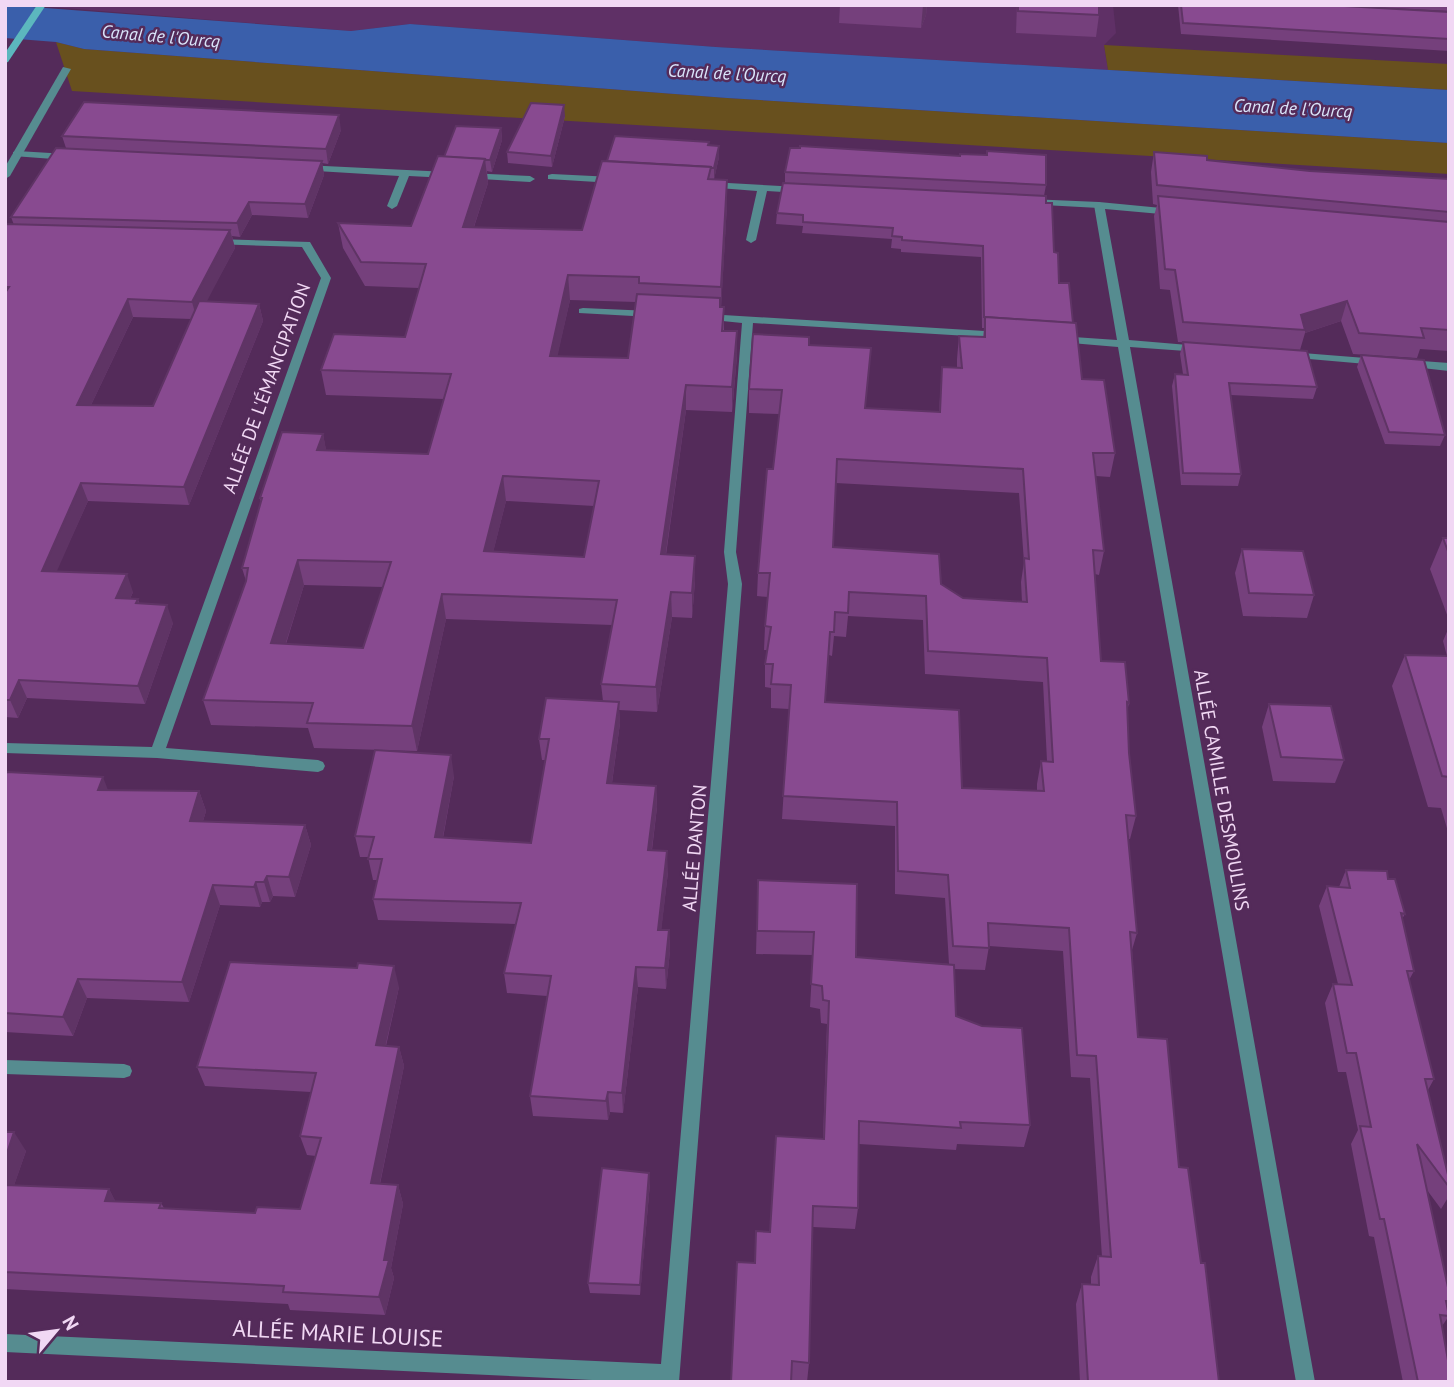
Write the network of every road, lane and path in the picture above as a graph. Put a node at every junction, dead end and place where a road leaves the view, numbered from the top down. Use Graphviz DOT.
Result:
graph roads {
  1 [pos="42,5"];
  2 [pos="5,60"];
  3 [pos="66,69"];
  4 [pos="17,154"];
  5 [pos="73,157"];
  6 [pos="294,168"];
  7 [pos="405,173"];
  8 [pos="5,176"];
  9 [pos="552,177"];
  10 [pos="530,179"];
  11 [pos="631,181"];
  12 [pos="697,184"];
  13 [pos="762,188"];
  14 [pos="816,191"];
  15 [pos="1018,201"];
  16 [pos="1099,205"];
  17 [pos="392,206"];
  18 [pos="1180,212"];
  19 [pos="751,240"];
  20 [pos="210,242"];
  21 [pos="583,312"];
  22 [pos="666,315"];
  23 [pos="693,316"];
  24 [pos="748,318"];
  25 [pos="1010,336"];
  26 [pos="1052,339"];
  27 [pos="1125,344"];
  28 [pos="1214,350"];
  29 [pos="1283,355"];
  30 [pos="1449,367"];
  31 [pos="5,748"];
  32 [pos="158,753"];
  33 [pos="318,766"];
  34 [pos="5,1067"];
  35 [pos="124,1071"];
  36 [pos="5,1343"];
  37 [pos="669,1378"];
  38 [pos="1306,1382"];
  1 -- 2 [label="street"];
  3 -- 4 [label="street"];
  4 -- 5 [label="street"];
  4 -- 8 [label="street"];
  6 -- 7 [label="street"];
  7 -- 10 [label="street"];
  7 -- 17 [label="street"];
  9 -- 11 [label="street"];
  12 -- 13 [label="street"];
  13 -- 14 [label="street"];
  13 -- 19 [label="street"];
  15 -- 16 [label="street"];
  16 -- 18 [label="street"];
  16 -- 27 [label="street, ALLÉE CAMILLE DESMOULINS"];
  20 -- 32 [label="street, ALLÉE DE L'ÉMANCIPATION"];
  21 -- 22 [label="street"];
  23 -- 24 [label="street"];
  24 -- 25 [label="street"];
  24 -- 37 [label="street, ALLÉE DANTON"];
  26 -- 27 [label="street"];
  27 -- 28 [label="street"];
  27 -- 38 [label="street, ALLÉE CAMILLE DESMOULINS"];
  29 -- 30 [label="street"];
  31 -- 32 [label="street"];
  32 -- 33 [label="street"];
  34 -- 35 [label="street"];
  36 -- 37 [label="street, ALLÉE MARIE LOUISE"];
}
